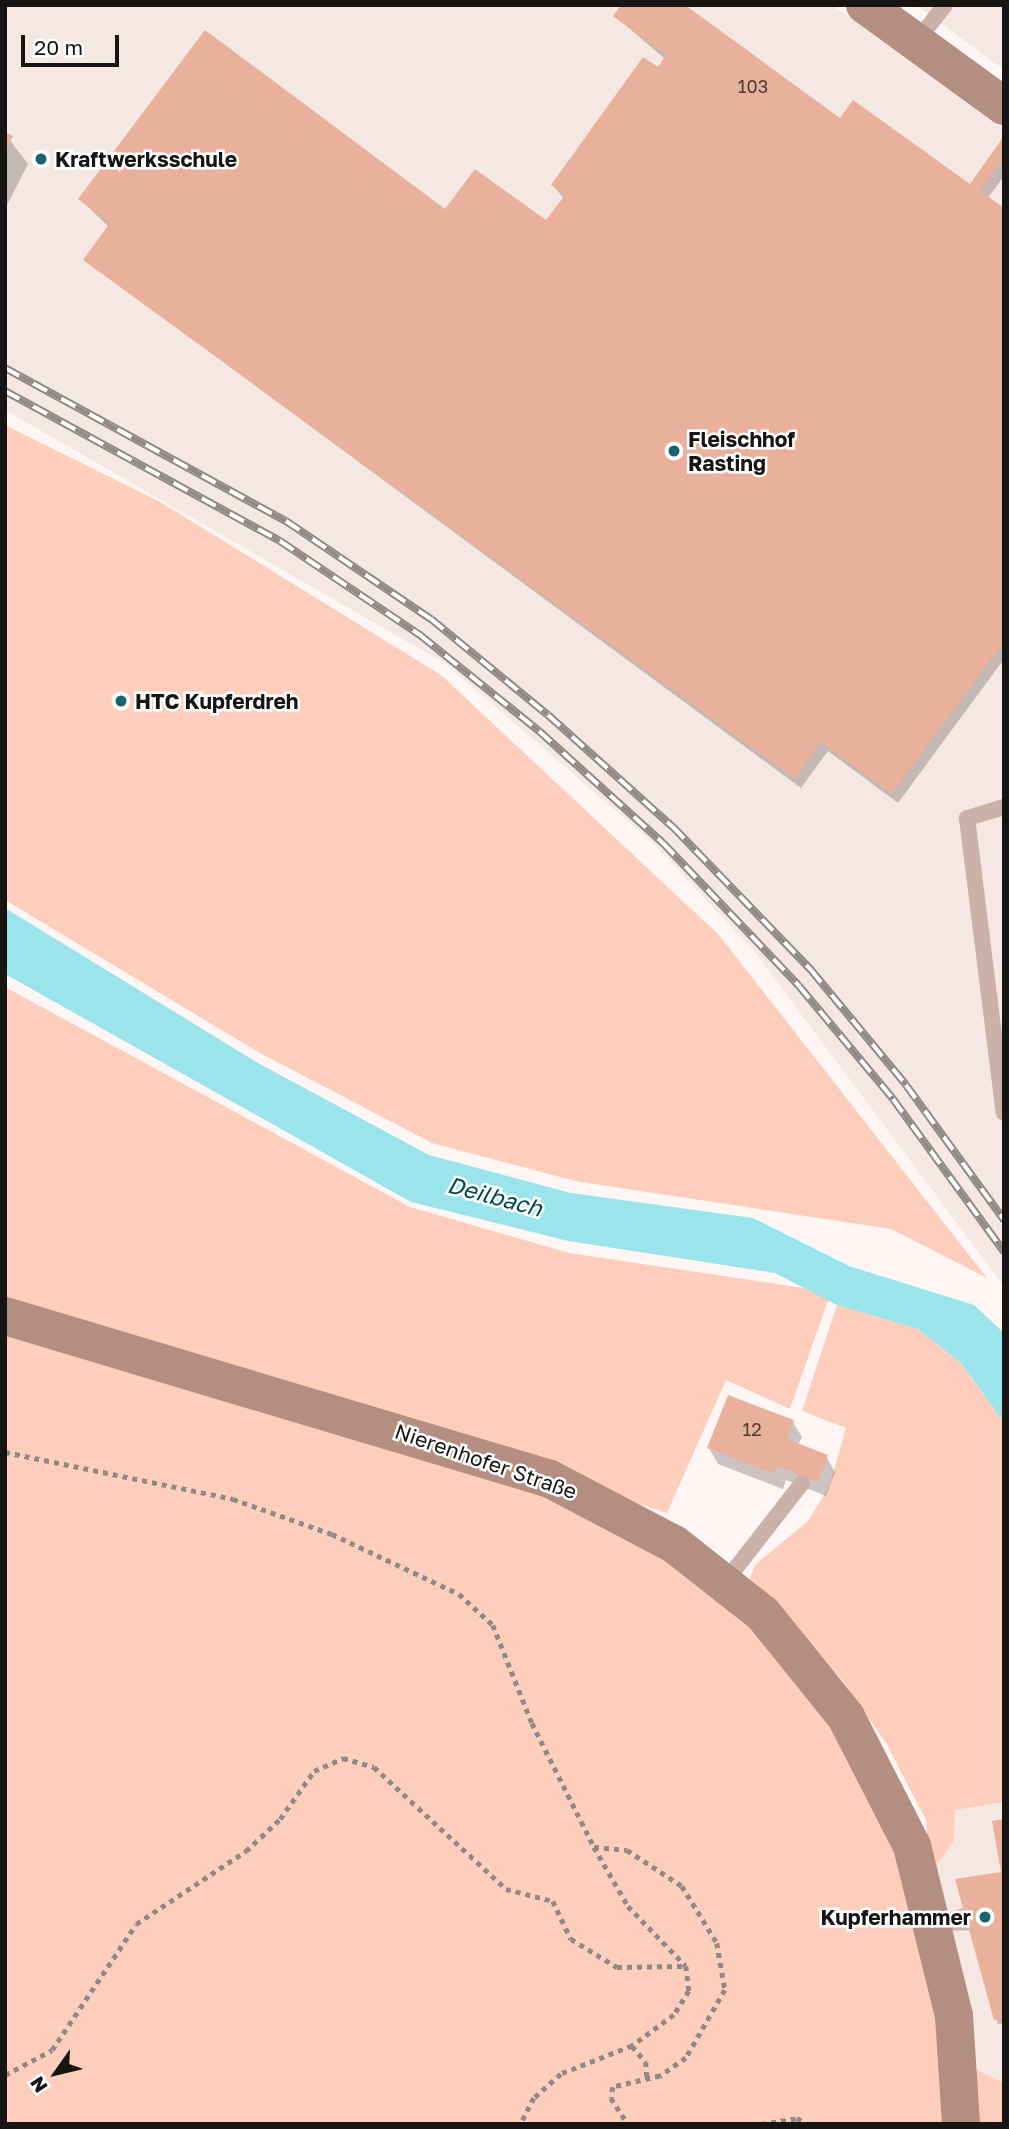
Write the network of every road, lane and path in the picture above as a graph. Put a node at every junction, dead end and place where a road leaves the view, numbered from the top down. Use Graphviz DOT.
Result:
graph roads {
  1 [pos="865,5"];
  2 [pos="946,5"];
  3 [pos="916,42"];
  4 [pos="1004,106"];
  5 [pos="1004,807"];
  6 [pos="1004,1113"];
  7 [pos="5,1316"];
  8 [pos="5,1452"];
  9 [pos="802,1483"];
  10 [pos="725,1582"];
  11 [pos="594,1847"];
  12 [pos="686,1966"];
  13 [pos="632,2046"];
  14 [pos="5,2075"];
  15 [pos="647,2078"];
  16 [pos="521,2124"];
  17 [pos="628,2124"];
  18 [pos="761,2124"];
  19 [pos="807,2124"];
  20 [pos="961,2124"];
  1 -- 3 [label="main road"];
  2 -- 3 [label="lane"];
  3 -- 4 [label="main road"];
  5 -- 6 [label="lane"];
  7 -- 10 [label="main road, Nierenhofer Straße"];
  8 -- 11 [label="path"];
  9 -- 10 [label="lane"];
  10 -- 20 [label="main road, Nierenhofer Straße"];
  11 -- 12 [label="path"];
  11 -- 15 [label="path"];
  12 -- 13 [label="path"];
  12 -- 14 [label="path"];
  13 -- 15 [label="path"];
  13 -- 16 [label="path"];
  15 -- 17 [label="path"];
  18 -- 19 [label="path"];
}
